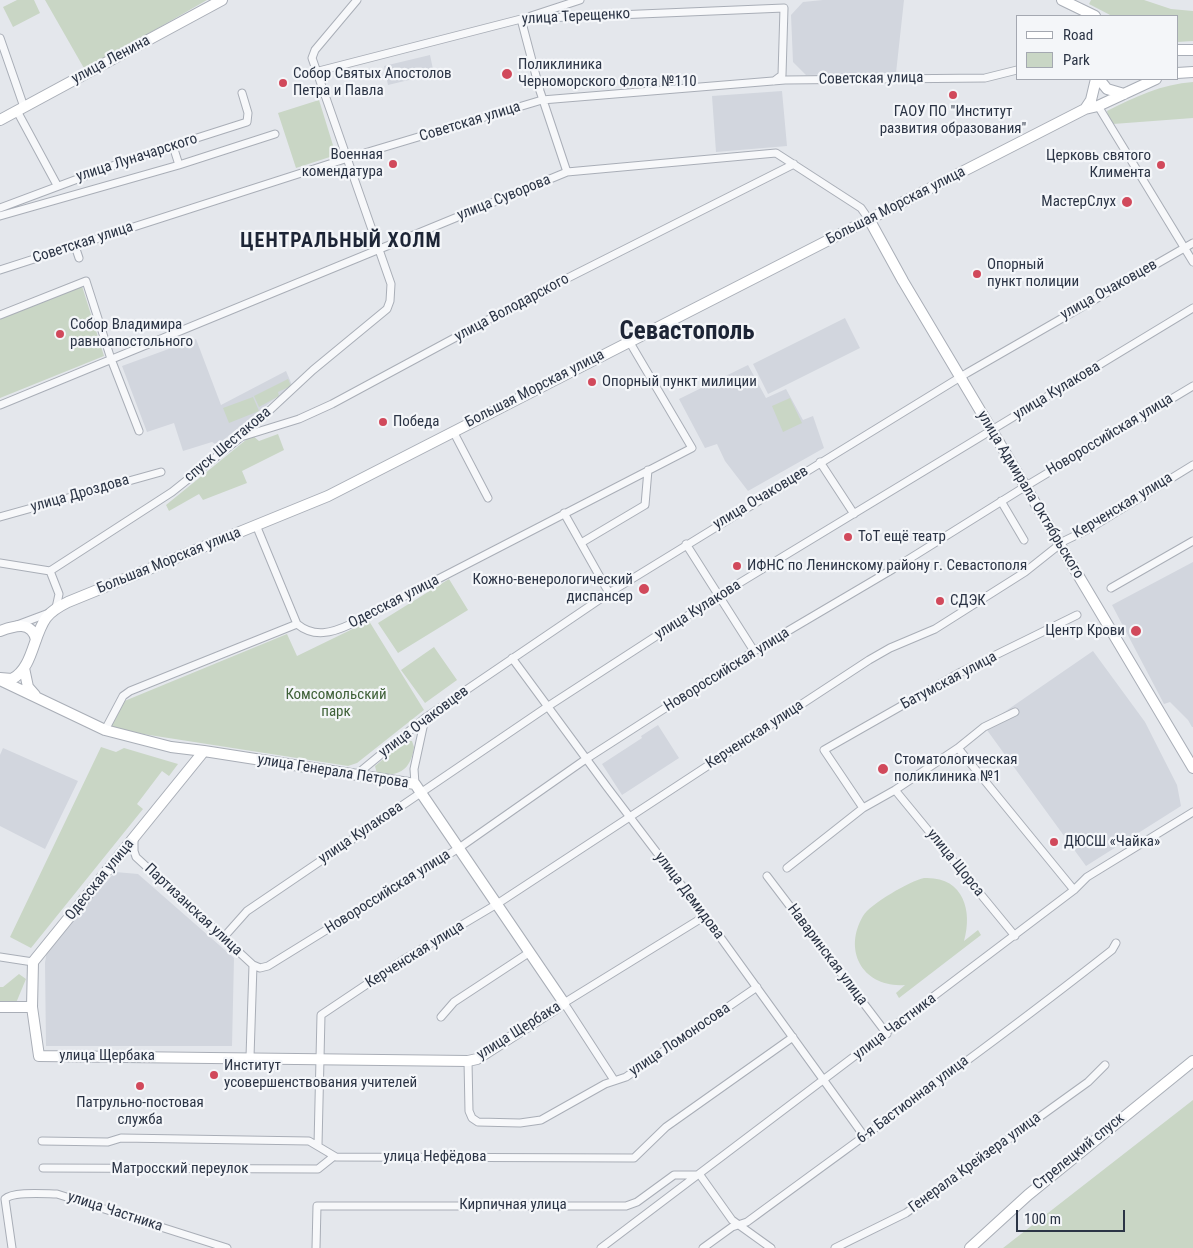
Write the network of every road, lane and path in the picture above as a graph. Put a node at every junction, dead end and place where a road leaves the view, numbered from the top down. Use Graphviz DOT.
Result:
graph roads {
  1 [pos="222,0"];
  2 [pos="357,0"];
  3 [pos="580,0"];
  4 [pos="1062,0"];
  5 [pos="1084,13"];
  6 [pos="521,19"];
  7 [pos="0,38"];
  8 [pos="2,49"];
  9 [pos="1178,50"];
  10 [pos="1193,50"];
  11 [pos="1016,70"];
  12 [pos="316,72"];
  13 [pos="1193,72"];
  14 [pos="1178,73"];
  15 [pos="1098,80"];
  16 [pos="1099,80"];
  17 [pos="1152,80"];
  18 [pos="774,82"];
  19 [pos="242,93"];
  20 [pos="1125,94"];
  21 [pos="542,100"];
  22 [pos="1098,106"];
  23 [pos="21,109"];
  24 [pos="1085,109"];
  25 [pos="0,120"];
  26 [pos="275,134"];
  27 [pos="173,146"];
  28 [pos="348,158"];
  29 [pos="179,164"];
  30 [pos="794,164"];
  31 [pos="567,172"];
  32 [pos="56,185"];
  33 [pos="0,208"];
  34 [pos="0,216"];
  35 [pos="870,221"];
  36 [pos="1193,244"];
  37 [pos="75,246"];
  38 [pos="1184,248"];
  39 [pos="380,249"];
  40 [pos="79,258"];
  41 [pos="1193,262"];
  42 [pos="0,270"];
  43 [pos="1193,308"];
  44 [pos="0,315"];
  45 [pos="629,340"];
  46 [pos="111,359"];
  47 [pos="960,377"];
  48 [pos="1193,386"];
  49 [pos="0,405"];
  50 [pos="139,431"];
  51 [pos="454,431"];
  52 [pos="992,431"];
  53 [pos="241,437"];
  54 [pos="820,462"];
  55 [pos="1193,464"];
  56 [pos="648,470"];
  57 [pos="161,472"];
  58 [pos="1026,486"];
  59 [pos="488,498"];
  60 [pos="1001,502"];
  61 [pos="564,513"];
  62 [pos="854,514"];
  63 [pos="0,517"];
  64 [pos="256,525"];
  65 [pos="1024,540"];
  66 [pos="1193,541"];
  67 [pos="581,543"];
  68 [pos="1060,543"];
  69 [pos="686,544"];
  70 [pos="0,563"];
  71 [pos="50,571"];
  72 [pos="1111,588"];
  73 [pos="609,593"];
  74 [pos="718,596"];
  75 [pos="54,610"];
  76 [pos="1077,615"];
  77 [pos="297,624"];
  78 [pos="16,625"];
  79 [pos="0,631"];
  80 [pos="36,640"];
  81 [pos="754,651"];
  82 [pos="512,658"];
  83 [pos="24,668"];
  84 [pos="0,679"];
  85 [pos="40,699"];
  86 [pos="547,706"];
  87 [pos="1015,712"];
  88 [pos="425,718"];
  89 [pos="105,730"];
  90 [pos="958,748"];
  91 [pos="204,751"];
  92 [pos="586,760"];
  93 [pos="1193,768"];
  94 [pos="356,775"];
  95 [pos="418,788"];
  96 [pos="895,790"];
  97 [pos="863,808"];
  98 [pos="1193,812"];
  99 [pos="628,817"];
  100 [pos="134,838"];
  101 [pos="459,848"];
  102 [pos="788,868"];
  103 [pos="767,876"];
  104 [pos="1074,890"];
  105 [pos="497,904"];
  106 [pos="705,916"];
  107 [pos="1015,936"];
  108 [pos="223,938"];
  109 [pos="1116,943"];
  110 [pos="530,952"];
  111 [pos="0,957"];
  112 [pos="33,962"];
  113 [pos="253,965"];
  114 [pos="268,966"];
  115 [pos="757,987"];
  116 [pos="564,1003"];
  117 [pos="32,1007"];
  118 [pos="0,1008"];
  119 [pos="441,1017"];
  120 [pos="886,1034"];
  121 [pos="793,1037"];
  122 [pos="250,1057"];
  123 [pos="319,1059"];
  124 [pos="468,1061"];
  125 [pos="1193,1061"];
  126 [pos="1105,1064"];
  127 [pos="614,1080"];
  128 [pos="823,1080"];
  129 [pos="864,1136"];
  130 [pos="42,1141"];
  131 [pos="318,1145"];
  132 [pos="333,1157"];
  133 [pos="43,1168"];
  134 [pos="700,1175"];
  135 [pos="739,1224"];
  136 [pos="760,1240"];
  137 [pos="12,1248"];
  138 [pos="228,1248"];
  139 [pos="316,1248"];
  140 [pos="601,1248"];
  141 [pos="703,1248"];
  142 [pos="757,1248"];
  143 [pos="771,1248"];
  144 [pos="835,1248"];
  145 [pos="970,1248"];
  1 -- 23 [label="main road, улица Ленина"];
  2 -- 12 [label="street"];
  3 -- 6 [label="street"];
  4 -- 5 [label="main road"];
  6 -- 12 [label="street, улица Терещенко"];
  6 -- 18 [label="street, улица Терещенко"];
  6 -- 21 [label="street"];
  7 -- 8 [label="street"];
  8 -- 23 [label="street"];
  9 -- 10 [label="main road"];
  11 -- 18 [label="street, Советская улица"];
  12 -- 28 [label="street"];
  13 -- 14 [label="main road"];
  15 -- 24 [label="main road"];
  16 -- 20 [label="main road"];
  17 -- 20 [label="main road, Большая Морская улица"];
  18 -- 21 [label="street, Советская улица"];
  19 -- 27 [label="street, улица Луначарского"];
  20 -- 22 [label="main road, Большая Морская улица"];
  21 -- 28 [label="street, Советская улица"];
  21 -- 31 [label="street"];
  22 -- 24 [label="main road, Большая Морская улица"];
  22 -- 38 [label="street"];
  23 -- 25 [label="main road, улица Ленина"];
  23 -- 32 [label="street"];
  24 -- 35 [label="main road, Большая Морская улица"];
  26 -- 29 [label="street, улица Луначарского"];
  27 -- 29 [label="street"];
  27 -- 32 [label="street, улица Луначарского"];
  28 -- 37 [label="street, Советская улица"];
  28 -- 39 [label="street"];
  29 -- 34 [label="street, улица Луначарского"];
  30 -- 31 [label="street, улица Суворова"];
  30 -- 35 [label="street, улица Суворова"];
  30 -- 53 [label="street, улица Володарского"];
  31 -- 39 [label="street, улица Суворова"];
  32 -- 33 [label="street, улица Луначарского"];
  35 -- 45 [label="main road, Большая Морская улица"];
  35 -- 47 [label="main road, улица Адмирала Октябрьского"];
  36 -- 38 [label="street, улица Очаковцев"];
  37 -- 40 [label="street"];
  37 -- 42 [label="street, Советская улица"];
  38 -- 41 [label="street"];
  38 -- 47 [label="street, улица Очаковцев"];
  39 -- 46 [label="street, улица Суворова"];
  39 -- 53 [label="street, спуск Шестакова"];
  43 -- 52 [label="street, улица Кулакова"];
  44 -- 46 [label="street"];
  45 -- 51 [label="main road, Большая Морская улица"];
  45 -- 56 [label="street, Одесская улица"];
  46 -- 49 [label="street, улица Суворова"];
  46 -- 50 [label="street"];
  47 -- 52 [label="main road, улица Адмирала Октябрьского"];
  47 -- 54 [label="street, улица Очаковцев"];
  48 -- 58 [label="street, Новороссийская улица"];
  51 -- 59 [label="street"];
  51 -- 64 [label="main road, Большая Морская улица"];
  52 -- 58 [label="main road, улица Адмирала Октябрьского"];
  52 -- 62 [label="street, улица Кулакова"];
  53 -- 71 [label="street, спуск Шестакова"];
  54 -- 62 [label="street"];
  54 -- 69 [label="street, улица Очаковцев"];
  55 -- 68 [label="street, Керченская улица"];
  56 -- 61 [label="street, Одесская улица"];
  56 -- 67 [label="street"];
  57 -- 63 [label="street, улица Дроздова"];
  58 -- 60 [label="street, Новороссийская улица"];
  58 -- 68 [label="main road, улица Адмирала Октябрьского"];
  60 -- 65 [label="street"];
  60 -- 81 [label="street, Новороссийская улица"];
  61 -- 67 [label="street"];
  61 -- 77 [label="street, Одесская улица"];
  62 -- 74 [label="street, улица Кулакова"];
  64 -- 75 [label="main road, Большая Морская улица"];
  64 -- 77 [label="street"];
  66 -- 72 [label="street"];
  67 -- 73 [label="street"];
  68 -- 93 [label="main road, улица Адмирала Октябрьского"];
  68 -- 99 [label="street, Керченская улица"];
  69 -- 73 [label="street, улица Очаковцев"];
  69 -- 74 [label="street"];
  70 -- 71 [label="street"];
  71 -- 75 [label="street"];
  73 -- 82 [label="street, улица Очаковцев"];
  74 -- 81 [label="street"];
  74 -- 86 [label="street, улица Кулакова"];
  75 -- 78 [label="street"];
  75 -- 80 [label="main road"];
  76 -- 97 [label="street, Батумская улица"];
  77 -- 89 [label="street"];
  78 -- 79 [label="main road"];
  78 -- 80 [label="main road"];
  80 -- 83 [label="main road"];
  81 -- 92 [label="street, Новороссийская улица"];
  82 -- 86 [label="street, улица Демидова"];
  82 -- 88 [label="street, улица Очаковцев"];
  83 -- 84 [label="main road"];
  83 -- 85 [label="main road"];
  84 -- 85 [label="main road, улица Генерала Петрова"];
  85 -- 89 [label="main road, улица Генерала Петрова"];
  86 -- 92 [label="street, улица Демидова"];
  86 -- 95 [label="street, улица Кулакова"];
  87 -- 90 [label="street"];
  88 -- 94 [label="street, улица Очаковцев"];
  88 -- 95 [label="street"];
  89 -- 91 [label="main road, улица Генерала Петрова"];
  90 -- 96 [label="street"];
  90 -- 104 [label="street"];
  91 -- 94 [label="main road, улица Генерала Петрова"];
  91 -- 100 [label="main road, Одесская улица"];
  92 -- 99 [label="street, улица Демидова"];
  92 -- 101 [label="street, Новороссийская улица"];
  94 -- 95 [label="main road, улица Генерала Петрова"];
  95 -- 101 [label="main road, улица Генерала Петрова"];
  95 -- 108 [label="street, улица Кулакова"];
  96 -- 97 [label="street"];
  96 -- 107 [label="street, улица Щорса"];
  97 -- 102 [label="street"];
  98 -- 104 [label="street, улица Частника"];
  99 -- 105 [label="street, Керченская улица"];
  99 -- 106 [label="street, улица Демидова"];
  100 -- 108 [label="street, Партизанская улица"];
  100 -- 112 [label="main road, Одесская улица"];
  101 -- 105 [label="main road, улица Генерала Петрова"];
  101 -- 114 [label="street, Новороссийская улица"];
  103 -- 120 [label="street, Наваринская улица"];
  104 -- 107 [label="street, улица Частника"];
  105 -- 110 [label="main road, улица Генерала Петрова"];
  105 -- 123 [label="street, Керченская улица"];
  106 -- 115 [label="street, улица Демидова"];
  106 -- 116 [label="street, улица Щербака"];
  107 -- 120 [label="street, улица Частника"];
  108 -- 113 [label="street, Партизанская улица"];
  109 -- 129 [label="street, 6-я Бастионная улица"];
  110 -- 116 [label="main road, улица Генерала Петрова"];
  110 -- 119 [label="street"];
  111 -- 112 [label="street"];
  112 -- 117 [label="main road"];
  113 -- 114 [label="street, Партизанская улица"];
  113 -- 122 [label="street"];
  115 -- 121 [label="street, улица Демидова"];
  115 -- 127 [label="street, улица Ломоносова"];
  116 -- 124 [label="main road, улица Щербака"];
  116 -- 127 [label="street, улица Генерала Петрова"];
  117 -- 118 [label="main road"];
  117 -- 122 [label="main road, улица Щербака"];
  120 -- 128 [label="street, улица Частника"];
  121 -- 128 [label="street, улица Демидова"];
  121 -- 132 [label="street, улица Нефёдова"];
  122 -- 123 [label="main road, улица Щербака"];
  123 -- 124 [label="main road, улица Щербака"];
  123 -- 131 [label="street"];
  124 -- 127 [label="street, улица Ломоносова"];
  125 -- 145 [label="main road, Стрелецкий спуск"];
  126 -- 144 [label="street, Генерала Крейзера улица"];
  128 -- 129 [label="street, улица Демидова"];
  128 -- 134 [label="street, улица Частника"];
  129 -- 135 [label="street, 6-я Бастионная улица"];
  130 -- 131 [label="street"];
  131 -- 132 [label="street"];
  132 -- 133 [label="street, Матросский переулок"];
  134 -- 135 [label="street"];
  134 -- 139 [label="street, Кирпичная улица"];
  134 -- 140 [label="street, улица Частника"];
  135 -- 136 [label="street"];
  135 -- 141 [label="street, 6-я Бастионная улица"];
  136 -- 142 [label="street"];
  136 -- 143 [label="street"];
  137 -- 138 [label="street, улица Частника"];
}
